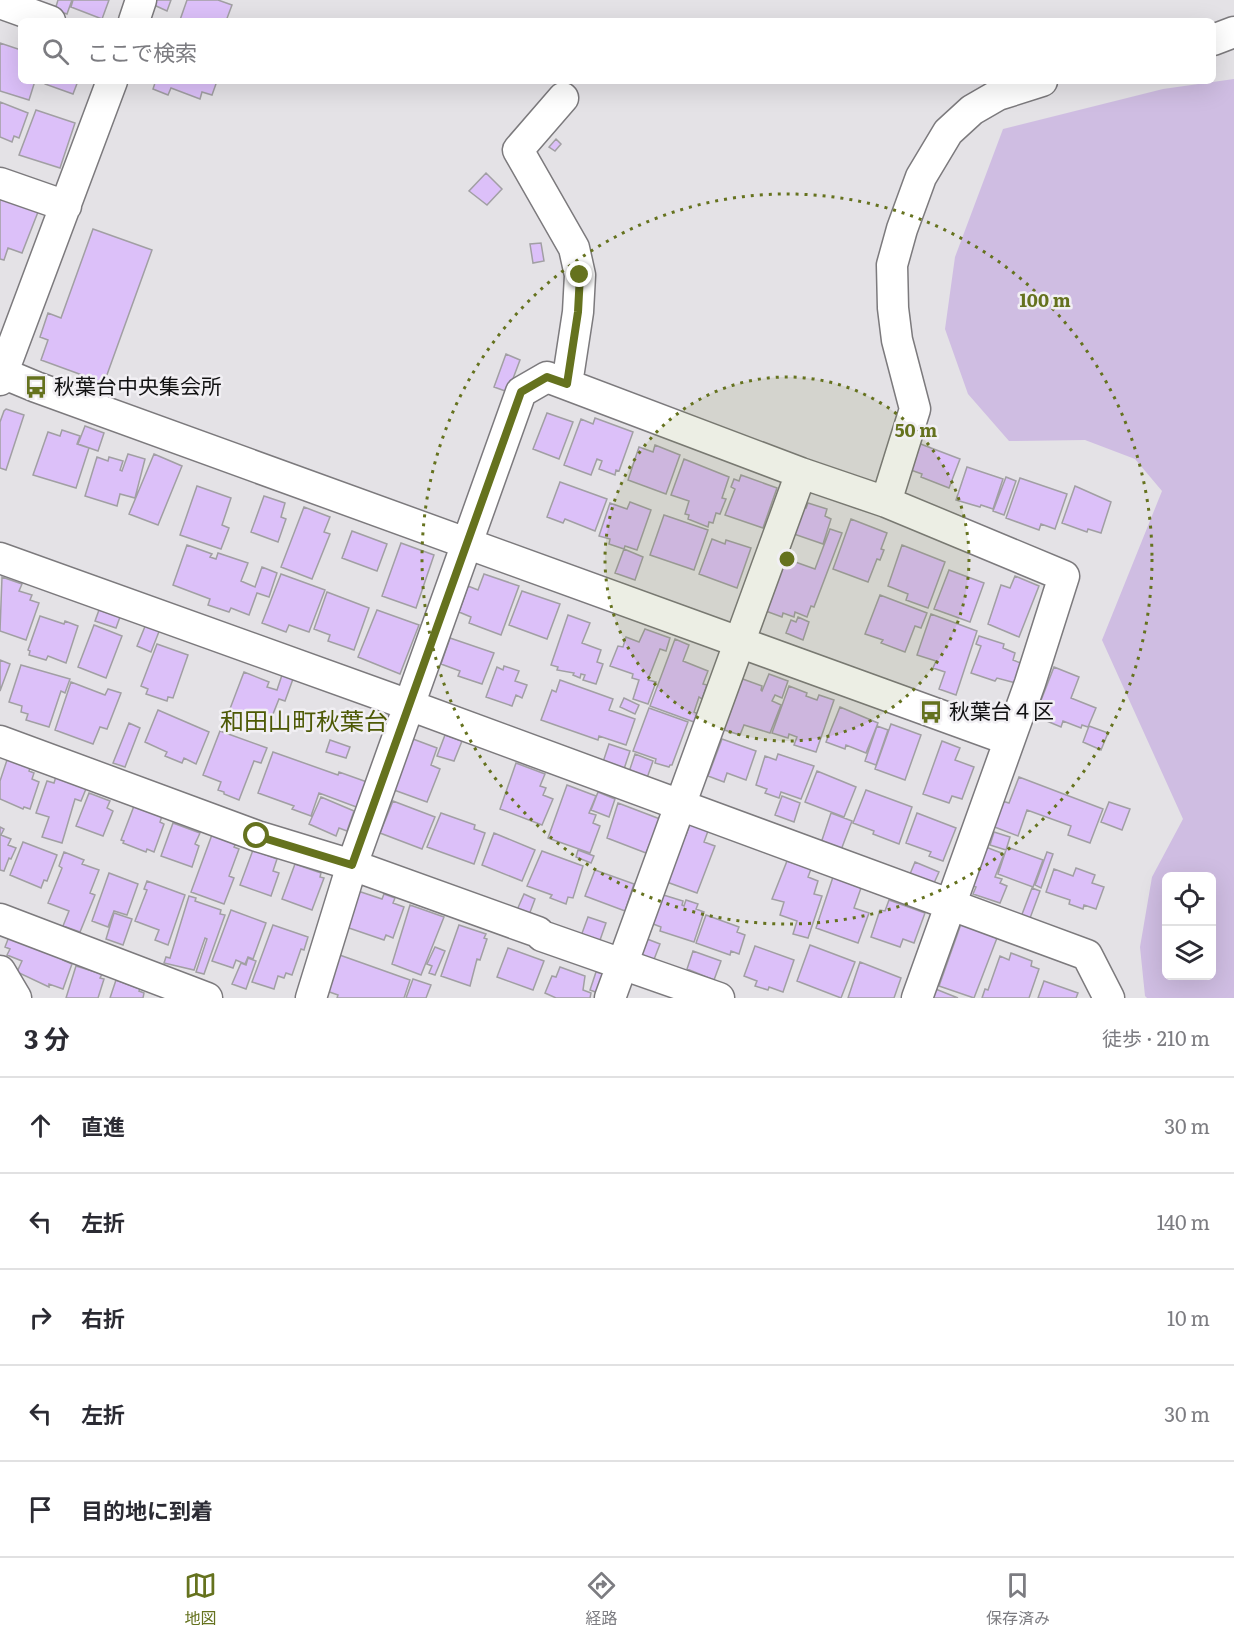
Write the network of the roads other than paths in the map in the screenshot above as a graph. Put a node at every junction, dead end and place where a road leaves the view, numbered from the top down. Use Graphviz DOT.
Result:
graph roads {
  1 [pos="141,0"];
  2 [pos="0,3"];
  3 [pos="42,18"];
  4 [pos="135,18"];
  5 [pos="1234,32"];
  6 [pos="1216,39"];
  7 [pos="111,84"];
  8 [pos="1033,84"];
  9 [pos="563,98"];
  10 [pos="0,183"];
  11 [pos="66,206"];
  12 [pos="1,375"];
  13 [pos="567,384"];
  14 [pos="801,472"];
  15 [pos="886,502"];
  16 [pos="466,542"];
  17 [pos="0,558"];
  18 [pos="740,642"];
  19 [pos="409,705"];
  20 [pos="1009,740"];
  21 [pos="0,741"];
  22 [pos="680,805"];
  23 [pos="352,865"];
  24 [pos="950,905"];
  25 [pos="0,919"];
  26 [pos="622,964"];
  27 [pos="0,971"];
  28 [pos="16,998"];
  29 [pos="207,998"];
  30 [pos="311,998"];
  31 [pos="610,998"];
  32 [pos="719,998"];
  33 [pos="917,998"];
  34 [pos="1109,998"];
  1 -- 4 [label="street"];
  2 -- 3 [label="street"];
  5 -- 6 [label="street"];
  7 -- 11 [label="street"];
  8 -- 15 [label="street"];
  9 -- 13 [label="street"];
  10 -- 11 [label="street"];
  11 -- 12 [label="street"];
  12 -- 16 [label="street"];
  13 -- 14 [label="street"];
  13 -- 16 [label="street"];
  14 -- 15 [label="street"];
  14 -- 18 [label="street"];
  15 -- 20 [label="street"];
  16 -- 18 [label="street"];
  16 -- 19 [label="street"];
  17 -- 19 [label="street"];
  18 -- 20 [label="street"];
  18 -- 22 [label="street"];
  19 -- 22 [label="street"];
  19 -- 23 [label="street"];
  20 -- 24 [label="street"];
  21 -- 23 [label="street"];
  22 -- 24 [label="street"];
  22 -- 26 [label="street"];
  23 -- 26 [label="street"];
  23 -- 30 [label="street"];
  24 -- 33 [label="street"];
  24 -- 34 [label="street"];
  25 -- 29 [label="street"];
  26 -- 31 [label="street"];
  26 -- 32 [label="street"];
  27 -- 28 [label="street"];
}
